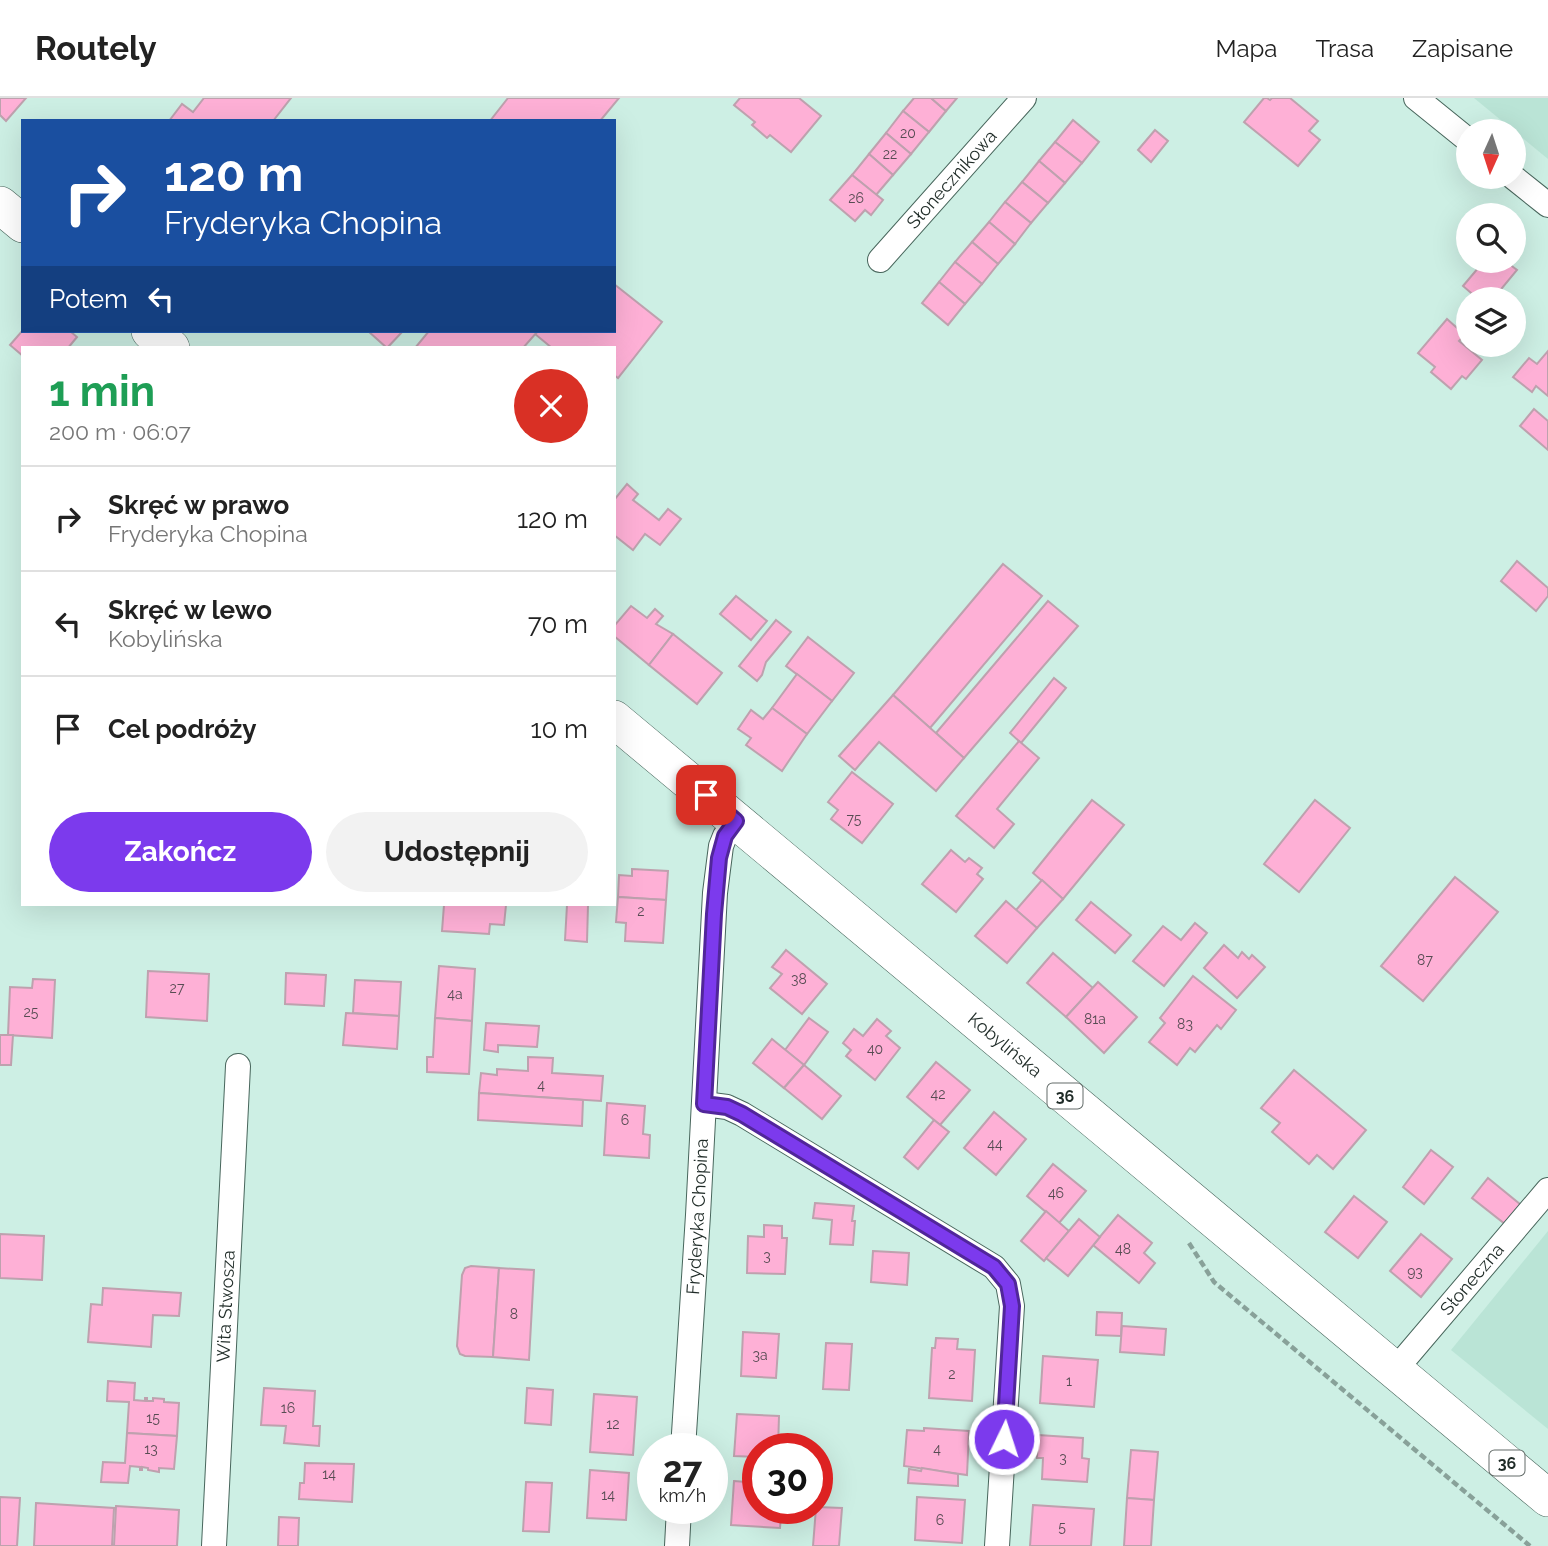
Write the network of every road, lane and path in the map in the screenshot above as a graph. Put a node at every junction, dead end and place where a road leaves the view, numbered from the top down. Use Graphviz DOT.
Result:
graph roads {
  1 [pos="1024,98"];
  2 [pos="1416,98"];
  3 [pos="1456,130"];
  4 [pos="1526,187"];
  5 [pos="0,205"];
  6 [pos="1548,205"];
  7 [pos="21,222"];
  8 [pos="880,260"];
  9 [pos="152,333"];
  10 [pos="169,346"];
  11 [pos="616,721"];
  12 [pos="736,821"];
  13 [pos="238,1066"];
  14 [pos="704,1104"];
  15 [pos="1548,1190"];
  16 [pos="1186,1240"];
  17 [pos="1395,1370"];
  18 [pos="684,1433"];
  19 [pos="1548,1498"];
  20 [pos="678,1524"];
  21 [pos="214,1546"];
  22 [pos="677,1546"];
  23 [pos="997,1546"];
  24 [pos="1530,1546"];
  1 -- 8 [label="street, Słonecznikowa"];
  2 -- 3 [label="street"];
  4 -- 6 [label="street"];
  5 -- 7 [label="main road"];
  9 -- 10 [label="main road"];
  11 -- 12 [label="main road, Kobylińska / 36"];
  12 -- 14 [label="street, Fryderyka Chopina"];
  12 -- 17 [label="main road, Kobylińska / 36"];
  13 -- 21 [label="street, Wita Stwosza"];
  14 -- 18 [label="street, Fryderyka Chopina"];
  14 -- 23 [label="street"];
  15 -- 17 [label="street, Słoneczna"];
  16 -- 24 [label="path"];
  17 -- 19 [label="main road, 36"];
  20 -- 22 [label="street"];
}
